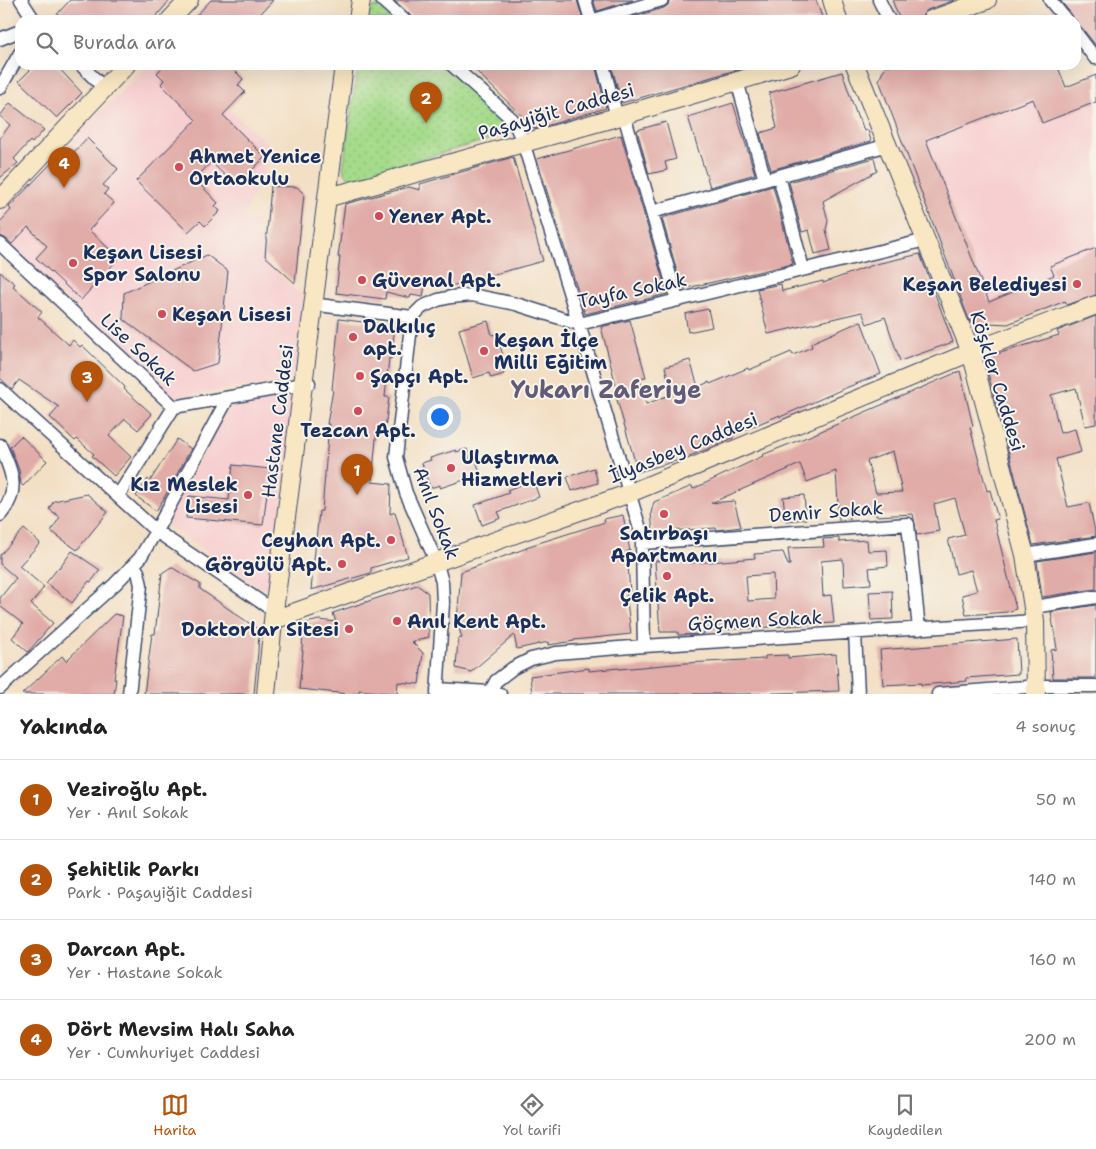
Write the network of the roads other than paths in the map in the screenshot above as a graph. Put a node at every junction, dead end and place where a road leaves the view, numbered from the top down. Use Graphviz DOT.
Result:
graph roads {
  1 [pos="22,0"];
  2 [pos="189,0"];
  3 [pos="349,0"];
  4 [pos="361,0"];
  5 [pos="382,0"];
  6 [pos="585,0"];
  7 [pos="662,0"];
  8 [pos="832,0"];
  9 [pos="879,0"];
  10 [pos="987,0"];
  11 [pos="1050,0"];
  12 [pos="31,15"];
  13 [pos="175,15"];
  14 [pos="349,15"];
  15 [pos="359,15"];
  16 [pos="398,15"];
  17 [pos="591,15"];
  18 [pos="610,15"];
  19 [pos="836,15"];
  20 [pos="886,15"];
  21 [pos="946,15"];
  22 [pos="1062,15"];
  23 [pos="15,33"];
  24 [pos="0,39"];
  25 [pos="1081,40"];
  26 [pos="1096,57"];
  27 [pos="15,62"];
  28 [pos="85,70"];
  29 [pos="121,70"];
  30 [pos="343,70"];
  31 [pos="351,70"];
  32 [pos="458,70"];
  33 [pos="605,70"];
  34 [pos="774,70"];
  35 [pos="857,70"];
  36 [pos="737,81"];
  37 [pos="0,88"];
  38 [pos="104,88"];
  39 [pos="621,116"];
  40 [pos="523,142"];
  41 [pos="888,145"];
  42 [pos="779,176"];
  43 [pos="765,180"];
  44 [pos="1,195"];
  45 [pos="333,196"];
  46 [pos="652,212"];
  47 [pos="926,240"];
  48 [pos="0,244"];
  49 [pos="803,270"];
  50 [pos="678,300"];
  51 [pos="319,305"];
  52 [pos="1096,306"];
  53 [pos="412,317"];
  54 [pos="580,324"];
  55 [pos="971,352"];
  56 [pos="307,384"];
  57 [pos="0,389"];
  58 [pos="228,398"];
  59 [pos="174,407"];
  60 [pos="0,445"];
  61 [pos="630,493"];
  62 [pos="118,496"];
  63 [pos="0,515"];
  64 [pos="156,531"];
  65 [pos="642,543"];
  66 [pos="1096,544"];
  67 [pos="1025,555"];
  68 [pos="436,561"];
  69 [pos="134,565"];
  70 [pos="1096,597"];
  71 [pos="278,614"];
  72 [pos="1035,614"];
  73 [pos="918,629"];
  74 [pos="855,633"];
  75 [pos="644,646"];
  76 [pos="1096,686"];
  77 [pos="0,688"];
  78 [pos="1037,690"];
  79 [pos="437,691"];
  80 [pos="495,693"];
  81 [pos="129,694"];
  82 [pos="266,694"];
  83 [pos="275,694"];
  84 [pos="858,694"];
  85 [pos="938,694"];
  1 -- 12 [label="street"];
  2 -- 13 [label="main road"];
  3 -- 14 [label="main road"];
  4 -- 15 [label="main road"];
  5 -- 16 [label="street"];
  6 -- 17 [label="street"];
  7 -- 18 [label="street"];
  8 -- 19 [label="main road"];
  9 -- 20 [label="street"];
  10 -- 21 [label="main road"];
  11 -- 22 [label="street"];
  23 -- 24 [label="street"];
  25 -- 26 [label="street"];
  27 -- 37 [label="street"];
  28 -- 38 [label="street"];
  29 -- 38 [label="main road"];
  30 -- 56 [label="main road, Hastane Caddesi"];
  31 -- 45 [label="main road, Hastane Caddesi"];
  32 -- 40 [label="street"];
  33 -- 39 [label="street"];
  34 -- 36 [label="main road, Paşayiğit Caddesi"];
  35 -- 41 [label="main road, Köşkler Caddesi"];
  36 -- 39 [label="main road, Paşayiğit Caddesi"];
  36 -- 43 [label="street"];
  38 -- 44 [label="main road"];
  39 -- 40 [label="main road, Paşayiğit Caddesi"];
  39 -- 46 [label="street"];
  40 -- 45 [label="main road, Paşayiğit Caddesi"];
  40 -- 54 [label="street"];
  41 -- 42 [label="street"];
  41 -- 47 [label="main road, Köşkler Caddesi"];
  42 -- 43 [label="street"];
  42 -- 49 [label="street"];
  43 -- 46 [label="street"];
  45 -- 51 [label="main road, Hastane Caddesi"];
  46 -- 50 [label="street"];
  47 -- 49 [label="street, Tayfa Sokak"];
  47 -- 55 [label="main road, Köşkler Caddesi"];
  48 -- 59 [label="street, Lise Sokak"];
  49 -- 50 [label="street, Tayfa Sokak"];
  50 -- 54 [label="street, Tayfa Sokak"];
  51 -- 53 [label="street"];
  51 -- 56 [label="main road, Hastane Caddesi"];
  52 -- 55 [label="main road, İlyasbey Caddesi"];
  53 -- 54 [label="street, Tayfa Sokak"];
  53 -- 68 [label="street, Anıl Sokak"];
  54 -- 61 [label="street"];
  55 -- 61 [label="main road, İlyasbey Caddesi"];
  55 -- 67 [label="main road, Köşkler Caddesi"];
  56 -- 58 [label="street, Lise Sokak"];
  56 -- 71 [label="main road, Hastane Caddesi"];
  57 -- 62 [label="street"];
  58 -- 59 [label="street, Lise Sokak"];
  58 -- 64 [label="street"];
  59 -- 62 [label="street"];
  60 -- 63 [label="street"];
  61 -- 65 [label="street"];
  61 -- 68 [label="main road, İlyasbey Caddesi"];
  62 -- 64 [label="street"];
  64 -- 69 [label="street"];
  64 -- 71 [label="street"];
  65 -- 73 [label="street, Demir Sokak"];
  65 -- 75 [label="street"];
  66 -- 67 [label="street"];
  67 -- 72 [label="main road, Köşkler Caddesi"];
  68 -- 71 [label="main road, İlyasbey Caddesi"];
  68 -- 79 [label="street, Anıl Sokak"];
  69 -- 77 [label="street"];
  69 -- 81 [label="street"];
  70 -- 72 [label="street, Göçmen Sokak"];
  71 -- 82 [label="main road, Hastane Caddesi"];
  71 -- 83 [label="main road, Hastane Caddesi"];
  72 -- 73 [label="street, Göçmen Sokak"];
  72 -- 78 [label="main road, Köşkler Caddesi"];
  73 -- 74 [label="street, Göçmen Sokak"];
  74 -- 75 [label="street, Göçmen Sokak"];
  74 -- 84 [label="street"];
  75 -- 80 [label="street, Göçmen Sokak"];
  76 -- 78 [label="street"];
  78 -- 85 [label="street"];
  79 -- 80 [label="street"];
}
